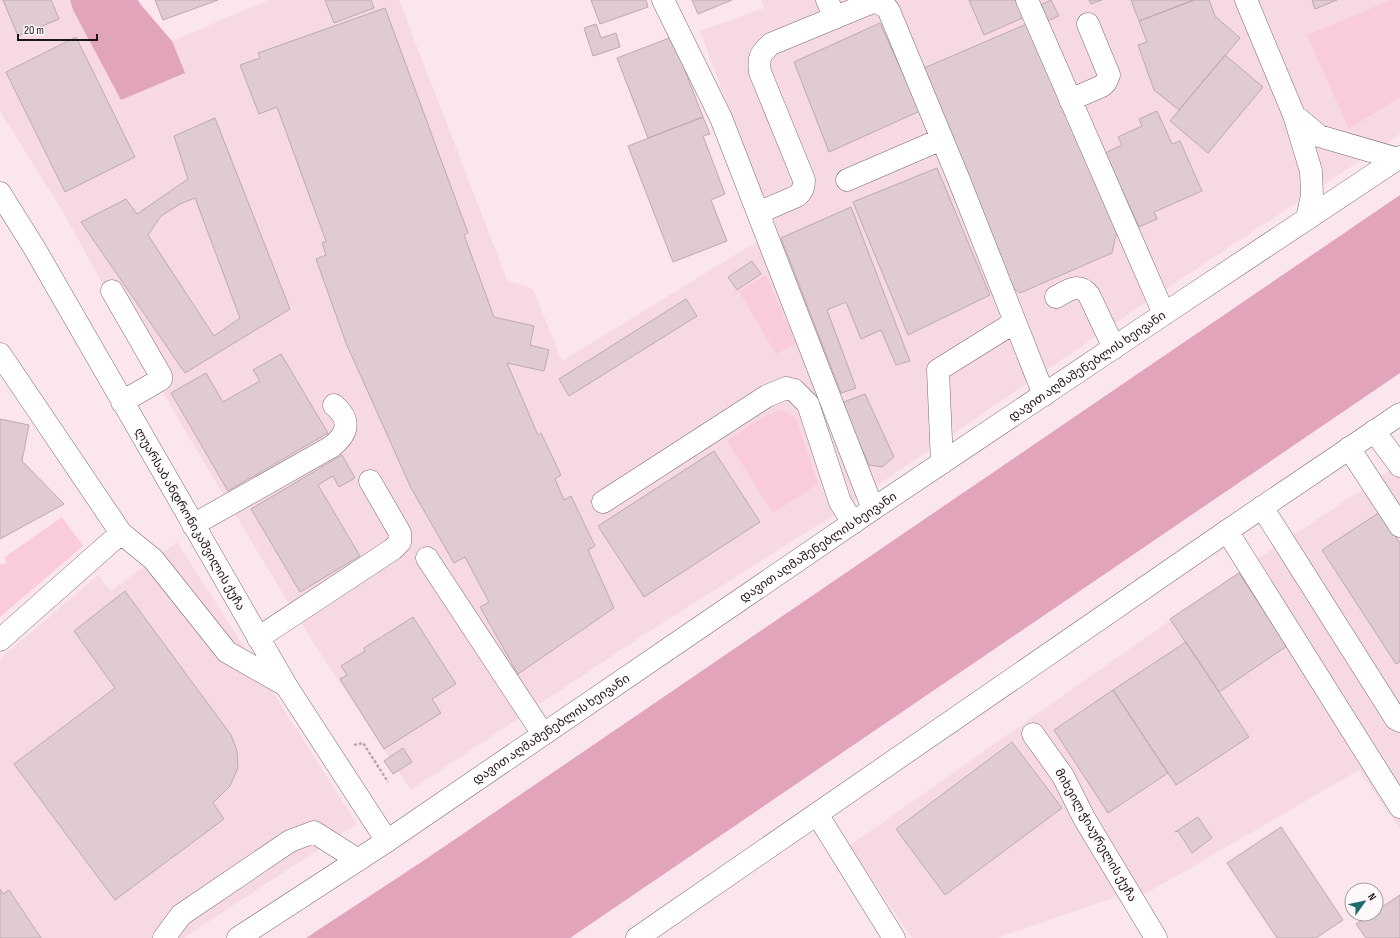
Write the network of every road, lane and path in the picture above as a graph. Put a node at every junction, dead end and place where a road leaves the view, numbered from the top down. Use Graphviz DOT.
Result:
graph roads {
  1 [pos="663,0"];
  2 [pos="1026,0"];
  3 [pos="1246,0"];
  4 [pos="831,9"];
  5 [pos="1088,24"];
  6 [pos="1070,100"];
  7 [pos="1294,115"];
  8 [pos="942,140"];
  9 [pos="1399,158"];
  10 [pos="847,180"];
  11 [pos="0,193"];
  12 [pos="758,213"];
  13 [pos="1307,219"];
  14 [pos="112,291"];
  15 [pos="1056,297"];
  16 [pos="1164,314"];
  17 [pos="1016,322"];
  18 [pos="1114,348"];
  19 [pos="0,354"];
  20 [pos="1044,395"];
  21 [pos="122,402"];
  22 [pos="334,405"];
  23 [pos="1400,414"];
  24 [pos="1374,432"];
  25 [pos="1349,448"];
  26 [pos="942,463"];
  27 [pos="1400,466"];
  28 [pos="370,480"];
  29 [pos="603,502"];
  30 [pos="1262,507"];
  31 [pos="873,509"];
  32 [pos="853,523"];
  33 [pos="193,525"];
  34 [pos="1400,526"];
  35 [pos="1227,531"];
  36 [pos="121,533"];
  37 [pos="427,558"];
  38 [pos="258,638"];
  39 [pos="0,640"];
  40 [pos="287,687"];
  41 [pos="1400,721"];
  42 [pos="543,734"];
  43 [pos="1032,734"];
  44 [pos="363,744"];
  45 [pos="388,782"];
  46 [pos="1400,806"];
  47 [pos="818,814"];
  48 [pos="387,841"];
  49 [pos="358,860"];
  50 [pos="164,938"];
  51 [pos="238,938"];
  52 [pos="637,938"];
  53 [pos="894,938"];
  54 [pos="1156,938"];
  1 -- 12 [label="main road"];
  2 -- 6 [label="main road"];
  3 -- 7 [label="main road"];
  4 -- 8 [label="main road"];
  4 -- 12 [label="main road"];
  5 -- 6 [label="main road"];
  6 -- 16 [label="main road"];
  7 -- 9 [label="main road"];
  7 -- 13 [label="main road"];
  8 -- 10 [label="main road"];
  8 -- 17 [label="main road"];
  9 -- 13 [label="main road, დავით აღმაშენებლის ხეივანი"];
  11 -- 21 [label="main road, ლუარსაბ ანდრონიკაშვილის ქუჩა"];
  12 -- 31 [label="main road"];
  13 -- 16 [label="main road, დავით აღმაშენებლის ხეივანი"];
  14 -- 21 [label="main road"];
  15 -- 18 [label="main road"];
  16 -- 18 [label="main road, დავით აღმაშენებლის ხეივანი"];
  17 -- 20 [label="main road"];
  17 -- 26 [label="main road"];
  18 -- 20 [label="main road, დავით აღმაშენებლის ხეივანი"];
  19 -- 36 [label="main road"];
  20 -- 26 [label="main road, დავით აღმაშენებლის ხეივანი"];
  21 -- 33 [label="main road, ლუარსაბ ანდრონიკაშვილის ქუჩა"];
  22 -- 33 [label="main road"];
  23 -- 24 [label="main road"];
  24 -- 25 [label="main road"];
  24 -- 27 [label="main road"];
  25 -- 30 [label="main road"];
  25 -- 34 [label="main road"];
  26 -- 31 [label="main road, დავით აღმაშენებლის ხეივანი"];
  28 -- 38 [label="main road"];
  29 -- 32 [label="main road"];
  30 -- 35 [label="main road"];
  30 -- 41 [label="main road"];
  31 -- 32 [label="main road, დავით აღმაშენებლის ხეივანი"];
  32 -- 42 [label="main road, დავით აღმაშენებლის ხეივანი"];
  33 -- 38 [label="main road, ლუარსაბ ანდრონიკაშვილის ქუჩა"];
  35 -- 46 [label="main road"];
  35 -- 47 [label="main road"];
  36 -- 39 [label="main road"];
  36 -- 40 [label="main road"];
  37 -- 42 [label="main road"];
  38 -- 40 [label="main road, ლუარსაბ ანდრონიკაშვილის ქუჩა"];
  40 -- 48 [label="main road, ლუარსაბ ანდრონიკაშვილის ქუჩა"];
  42 -- 48 [label="main road, დავით აღმაშენებლის ხეივანი"];
  43 -- 54 [label="main road, მიხეილ ჭიაურელის ქუჩა"];
  44 -- 45 [label="path"];
  47 -- 52 [label="main road"];
  47 -- 53 [label="main road"];
  48 -- 49 [label="main road, დავით აღმაშენებლის ხეივანი"];
  49 -- 50 [label="main road"];
  49 -- 51 [label="main road, დავით აღმაშენებლის ხეივანი"];
}
